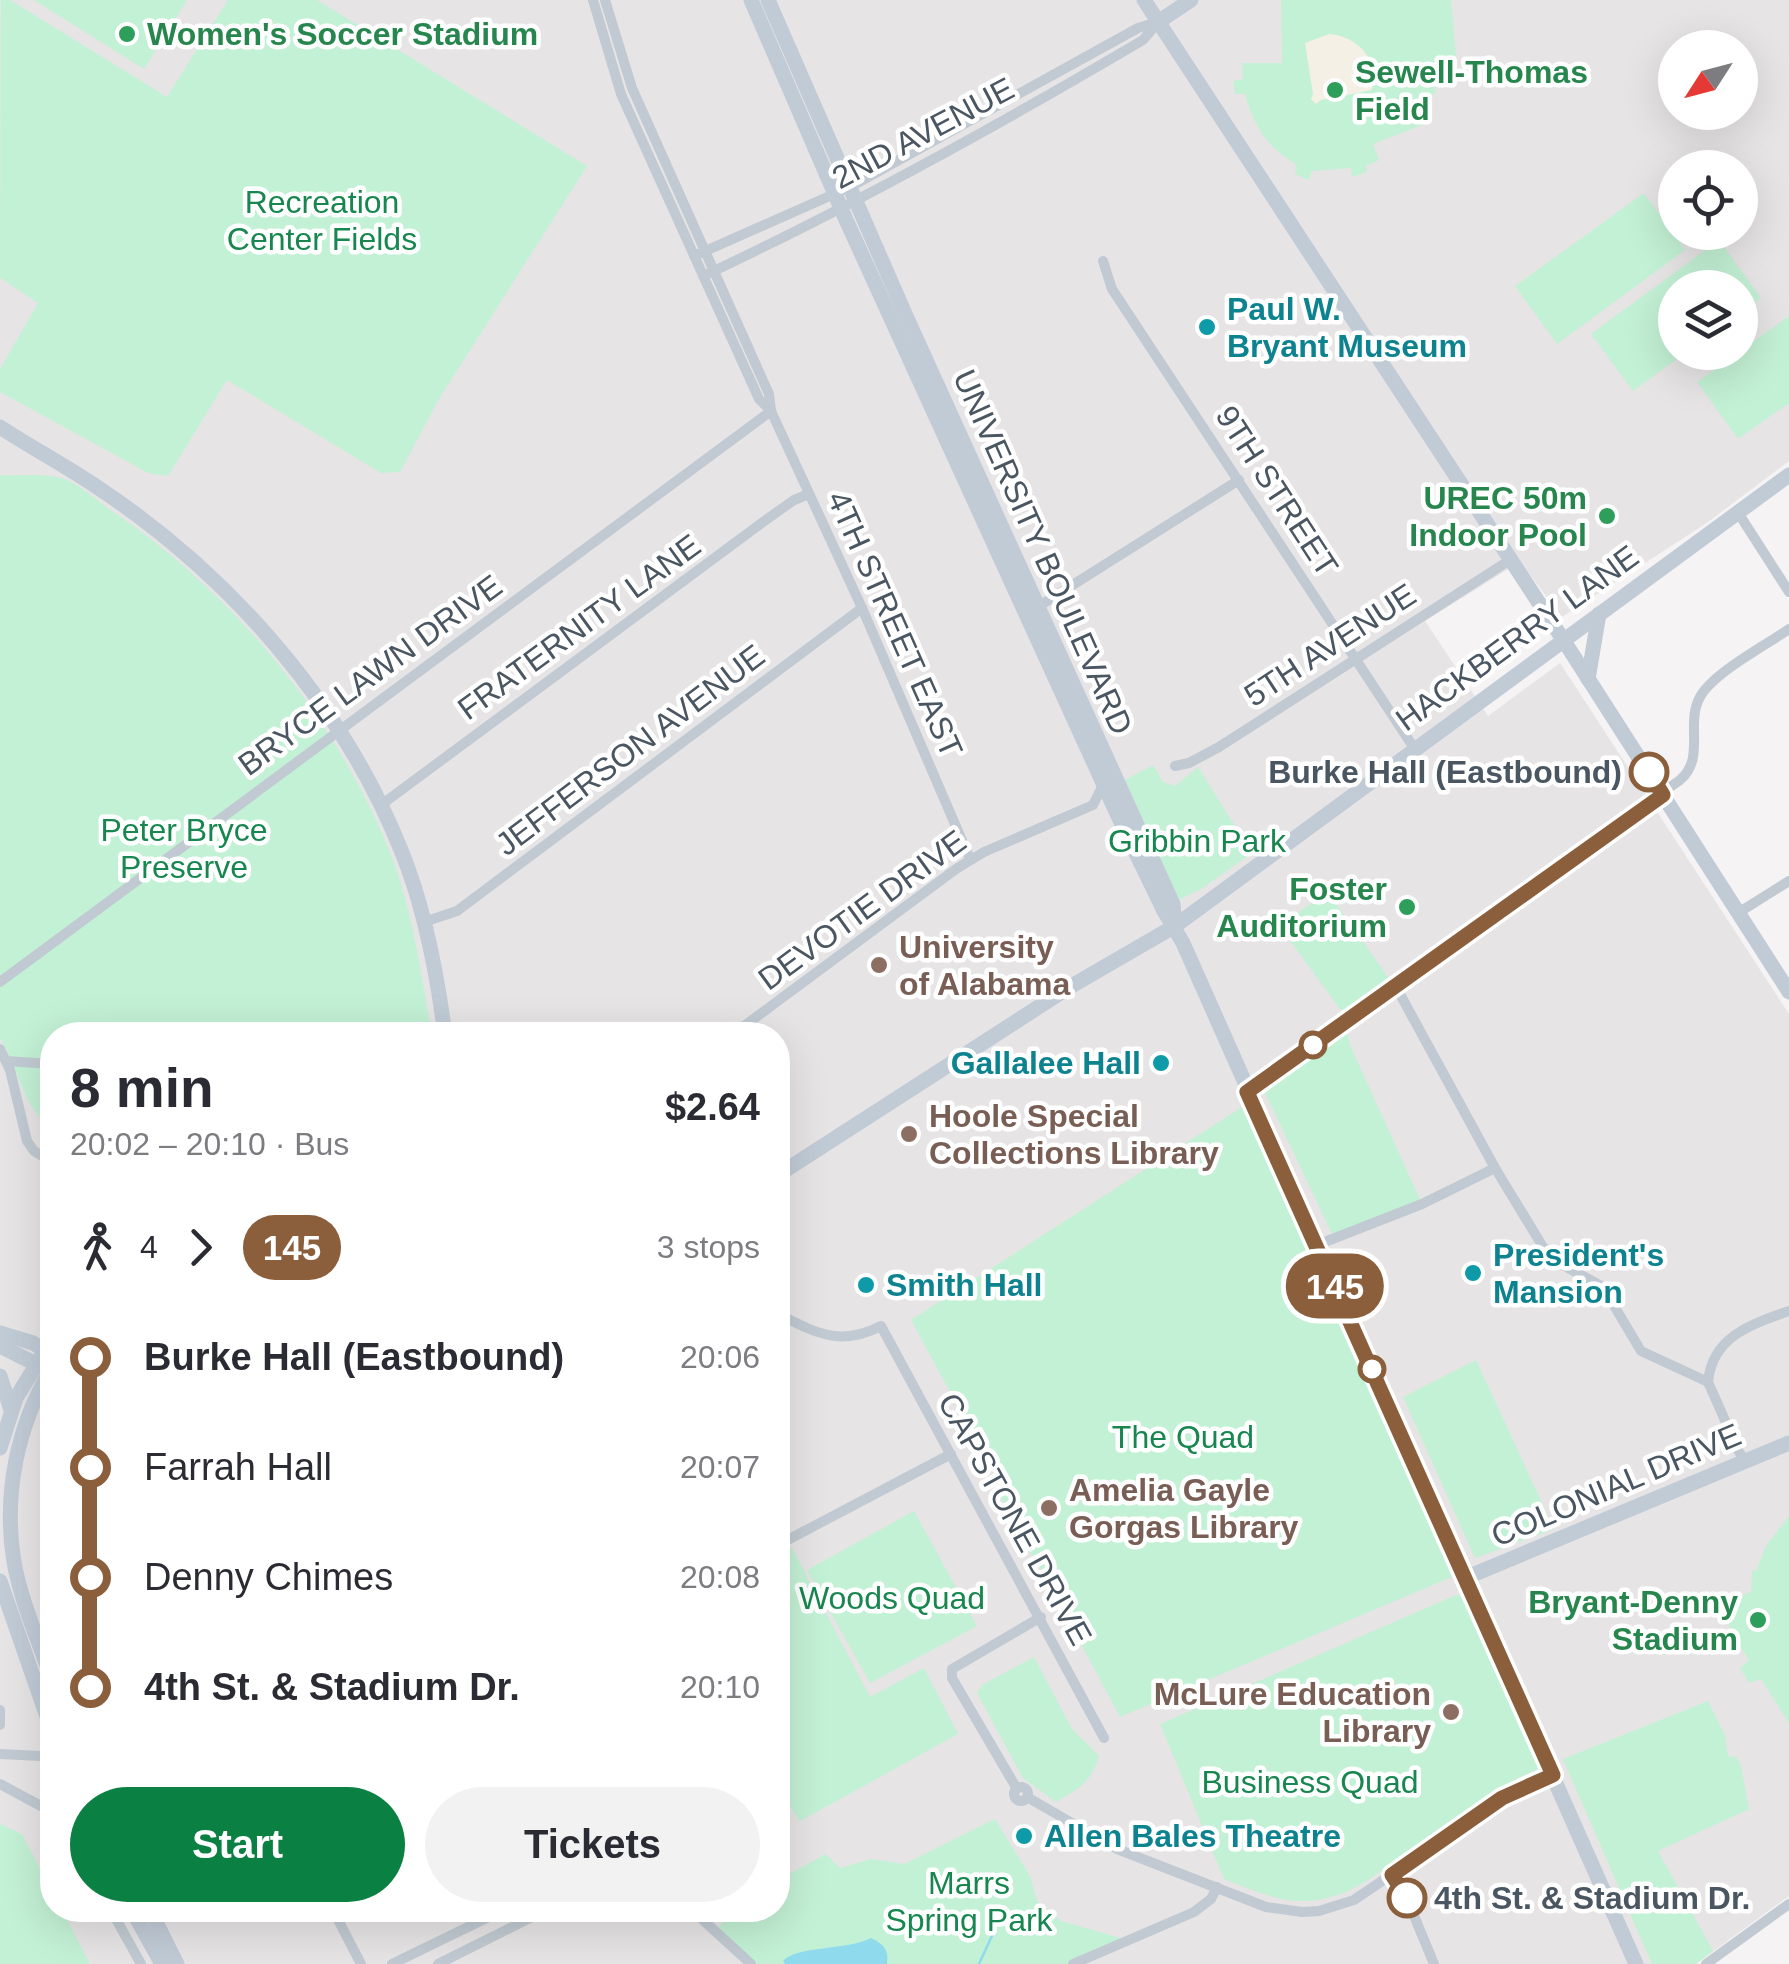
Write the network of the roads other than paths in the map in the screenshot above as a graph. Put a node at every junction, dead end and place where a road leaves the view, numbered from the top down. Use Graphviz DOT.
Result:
graph roads {
  1 [pos="593,0"];
  2 [pos="605,0"];
  3 [pos="750,0"];
  4 [pos="768,0"];
  5 [pos="1144,0"];
  6 [pos="1191,0"];
  7 [pos="1158,22"];
  8 [pos="845,198"];
  9 [pos="706,251"];
  10 [pos="694,256"];
  11 [pos="1103,260"];
  12 [pos="715,270"];
  13 [pos="703,276"];
  14 [pos="771,411"];
  15 [pos="0,428"];
  16 [pos="1789,475"];
  17 [pos="1238,480"];
  18 [pos="809,494"];
  19 [pos="1737,511"];
  20 [pos="1510,560"];
  21 [pos="1789,592"];
  22 [pos="862,608"];
  23 [pos="1032,610"];
  24 [pos="1599,614"];
  25 [pos="1789,630"];
  26 [pos="1564,641"];
  27 [pos="1357,658"];
  28 [pos="1588,679"];
  29 [pos="339,728"];
  30 [pos="1414,748"];
  31 [pos="1175,766"];
  32 [pos="1104,782"];
  33 [pos="1663,795"];
  34 [pos="381,805"];
  35 [pos="1082,810"];
  36 [pos="1120,818"];
  37 [pos="970,860"];
  38 [pos="1789,881"];
  39 [pos="1738,914"];
  40 [pos="424,922"];
  41 [pos="1175,926"];
  42 [pos="0,982"];
  43 [pos="1395,985"];
  44 [pos="1789,992"];
  45 [pos="443,1022"];
  46 [pos="750,1022"];
  47 [pos="3,1055"];
  48 [pos="40,1062"];
  49 [pos="1247,1092"];
  50 [pos="40,1155"];
  51 [pos="790,1167"];
  52 [pos="1496,1168"];
  53 [pos="1317,1245"];
  54 [pos="1789,1311"];
  55 [pos="790,1319"];
  56 [pos="0,1333"];
  57 [pos="0,1346"];
  58 [pos="40,1354"];
  59 [pos="40,1356"];
  60 [pos="40,1369"];
  61 [pos="0,1376"];
  62 [pos="40,1381"];
  63 [pos="1708,1382"];
  64 [pos="11,1410"];
  65 [pos="1789,1443"];
  66 [pos="0,1448"];
  67 [pos="951,1454"];
  68 [pos="1746,1461"];
  69 [pos="790,1539"];
  70 [pos="1465,1578"];
  71 [pos="0,1581"];
  72 [pos="1041,1617"];
  73 [pos="40,1646"];
  74 [pos="40,1696"];
  75 [pos="0,1710"];
  76 [pos="0,1725"];
  77 [pos="1104,1738"];
  78 [pos="0,1754"];
  79 [pos="40,1756"];
  80 [pos="1553,1775"];
  81 [pos="0,1784"];
  82 [pos="40,1806"];
  83 [pos="1392,1875"];
  84 [pos="1217,1887"];
  85 [pos="1789,1904"];
  86 [pos="118,1922"];
  87 [pos="139,1922"];
  88 [pos="156,1922"];
  89 [pos="338,1922"];
  90 [pos="479,1922"];
  91 [pos="522,1922"];
  92 [pos="705,1922"];
  93 [pos="422,1950"];
  94 [pos="1721,1954"];
  95 [pos="141,1964"];
  96 [pos="162,1964"];
  97 [pos="176,1964"];
  98 [pos="361,1964"];
  99 [pos="392,1964"];
  100 [pos="418,1964"];
  101 [pos="438,1964"];
  102 [pos="751,1964"];
  103 [pos="1073,1964"];
  104 [pos="1434,1964"];
  105 [pos="1636,1964"];
  106 [pos="1706,1964"];
  107 [pos="1728,1964"];
  1 -- 10 [label="street, 4TH STREET EAST"];
  2 -- 9 [label="street, 4TH STREET EAST"];
  3 -- 8 [label="main road"];
  4 -- 8 [label="main road"];
  5 -- 7 [label="main road"];
  6 -- 7 [label="main road, 2ND AVENUE"];
  7 -- 8 [label="street, 2ND AVENUE"];
  7 -- 8 [label="street, 2ND AVENUE"];
  7 -- 20 [label="main road"];
  8 -- 9 [label="street, 2ND AVENUE"];
  8 -- 12 [label="street, 2ND AVENUE"];
  8 -- 23 [label="main road, UNIVERSITY BOULEVARD"];
  9 -- 10 [label="street, 2ND AVENUE"];
  9 -- 12 [label="street, 4TH STREET EAST"];
  10 -- 13 [label="street, 4TH STREET EAST"];
  11 -- 17 [label="street, 9TH STREET"];
  12 -- 13 [label="street, 2ND AVENUE"];
  12 -- 14 [label="street, 4TH STREET EAST"];
  13 -- 14 [label="street, 4TH STREET EAST"];
  14 -- 18 [label="street, 4TH STREET EAST"];
  14 -- 29 [label="street, BRYCE LAWN DRIVE"];
  15 -- 29 [label="main road"];
  16 -- 19 [label="main road, HACKBERRY LANE"];
  17 -- 23 [label="street"];
  17 -- 27 [label="street, 9TH STREET"];
  18 -- 22 [label="street, 4TH STREET EAST"];
  18 -- 34 [label="street, FRATERNITY LANE"];
  19 -- 21 [label="street"];
  19 -- 24 [label="main road, HACKBERRY LANE"];
  20 -- 26 [label="main road"];
  20 -- 27 [label="street, 5TH AVENUE"];
  22 -- 37 [label="street, 4TH STREET EAST"];
  22 -- 40 [label="street, JEFFERSON AVENUE"];
  23 -- 32 [label="main road, UNIVERSITY BOULEVARD"];
  23 -- 41 [label="main road, UNIVERSITY BOULEVARD"];
  24 -- 26 [label="main road, HACKBERRY LANE"];
  24 -- 28 [label="main road"];
  25 -- 33 [label="street"];
  26 -- 28 [label="main road"];
  26 -- 30 [label="main road, HACKBERRY LANE"];
  27 -- 30 [label="street, 9TH STREET"];
  27 -- 31 [label="street, 5TH AVENUE"];
  28 -- 33 [label="main road"];
  29 -- 34 [label="main road"];
  29 -- 42 [label="street, BRYCE LAWN DRIVE"];
  30 -- 41 [label="main road, HACKBERRY LANE"];
  32 -- 35 [label="street, DEVOTIE DRIVE"];
  32 -- 36 [label="main road, UNIVERSITY BOULEVARD"];
  33 -- 39 [label="main road"];
  33 -- 43 [label="street"];
  34 -- 40 [label="main road"];
  35 -- 36 [label="street"];
  35 -- 37 [label="street, DEVOTIE DRIVE"];
  36 -- 41 [label="main road, UNIVERSITY BOULEVARD"];
  37 -- 46 [label="street, DEVOTIE DRIVE"];
  38 -- 39 [label="street"];
  39 -- 44 [label="main road"];
  40 -- 45 [label="main road"];
  41 -- 49 [label="main road, UNIVERSITY BOULEVARD"];
  41 -- 51 [label="main road, HACKBERRY LANE"];
  43 -- 49 [label="street"];
  43 -- 52 [label="street"];
  47 -- 48 [label="street"];
  47 -- 50 [label="street"];
  49 -- 53 [label="main road, UNIVERSITY BOULEVARD"];
  52 -- 53 [label="street"];
  52 -- 63 [label="street"];
  53 -- 70 [label="main road, UNIVERSITY BOULEVARD"];
  54 -- 63 [label="street"];
  55 -- 67 [label="street, CAPSTONE DRIVE"];
  56 -- 58 [label="main road"];
  57 -- 59 [label="main road"];
  60 -- 64 [label="main road"];
  61 -- 64 [label="main road"];
  62 -- 73 [label="main road"];
  63 -- 68 [label="street"];
  64 -- 66 [label="main road"];
  65 -- 68 [label="main road, COLONIAL DRIVE"];
  67 -- 69 [label="street"];
  67 -- 72 [label="street, CAPSTONE DRIVE"];
  68 -- 70 [label="main road, COLONIAL DRIVE"];
  70 -- 80 [label="main road, UNIVERSITY BOULEVARD"];
  71 -- 74 [label="main road"];
  72 -- 77 [label="street, CAPSTONE DRIVE"];
  72 -- 84 [label="street"];
  75 -- 76 [label="street"];
  78 -- 79 [label="street"];
  80 -- 83 [label="street"];
  80 -- 105 [label="main road, UNIVERSITY BOULEVARD"];
  81 -- 82 [label="street"];
  83 -- 84 [label="street"];
  83 -- 104 [label="street"];
  84 -- 103 [label="street"];
  85 -- 94 [label="street"];
  86 -- 95 [label="street"];
  87 -- 96 [label="main road"];
  88 -- 97 [label="main road"];
  89 -- 98 [label="street"];
  90 -- 93 [label="street"];
  91 -- 101 [label="street"];
  92 -- 102 [label="street"];
  93 -- 99 [label="street"];
  93 -- 100 [label="street"];
  94 -- 106 [label="street"];
  94 -- 107 [label="street"];
}
